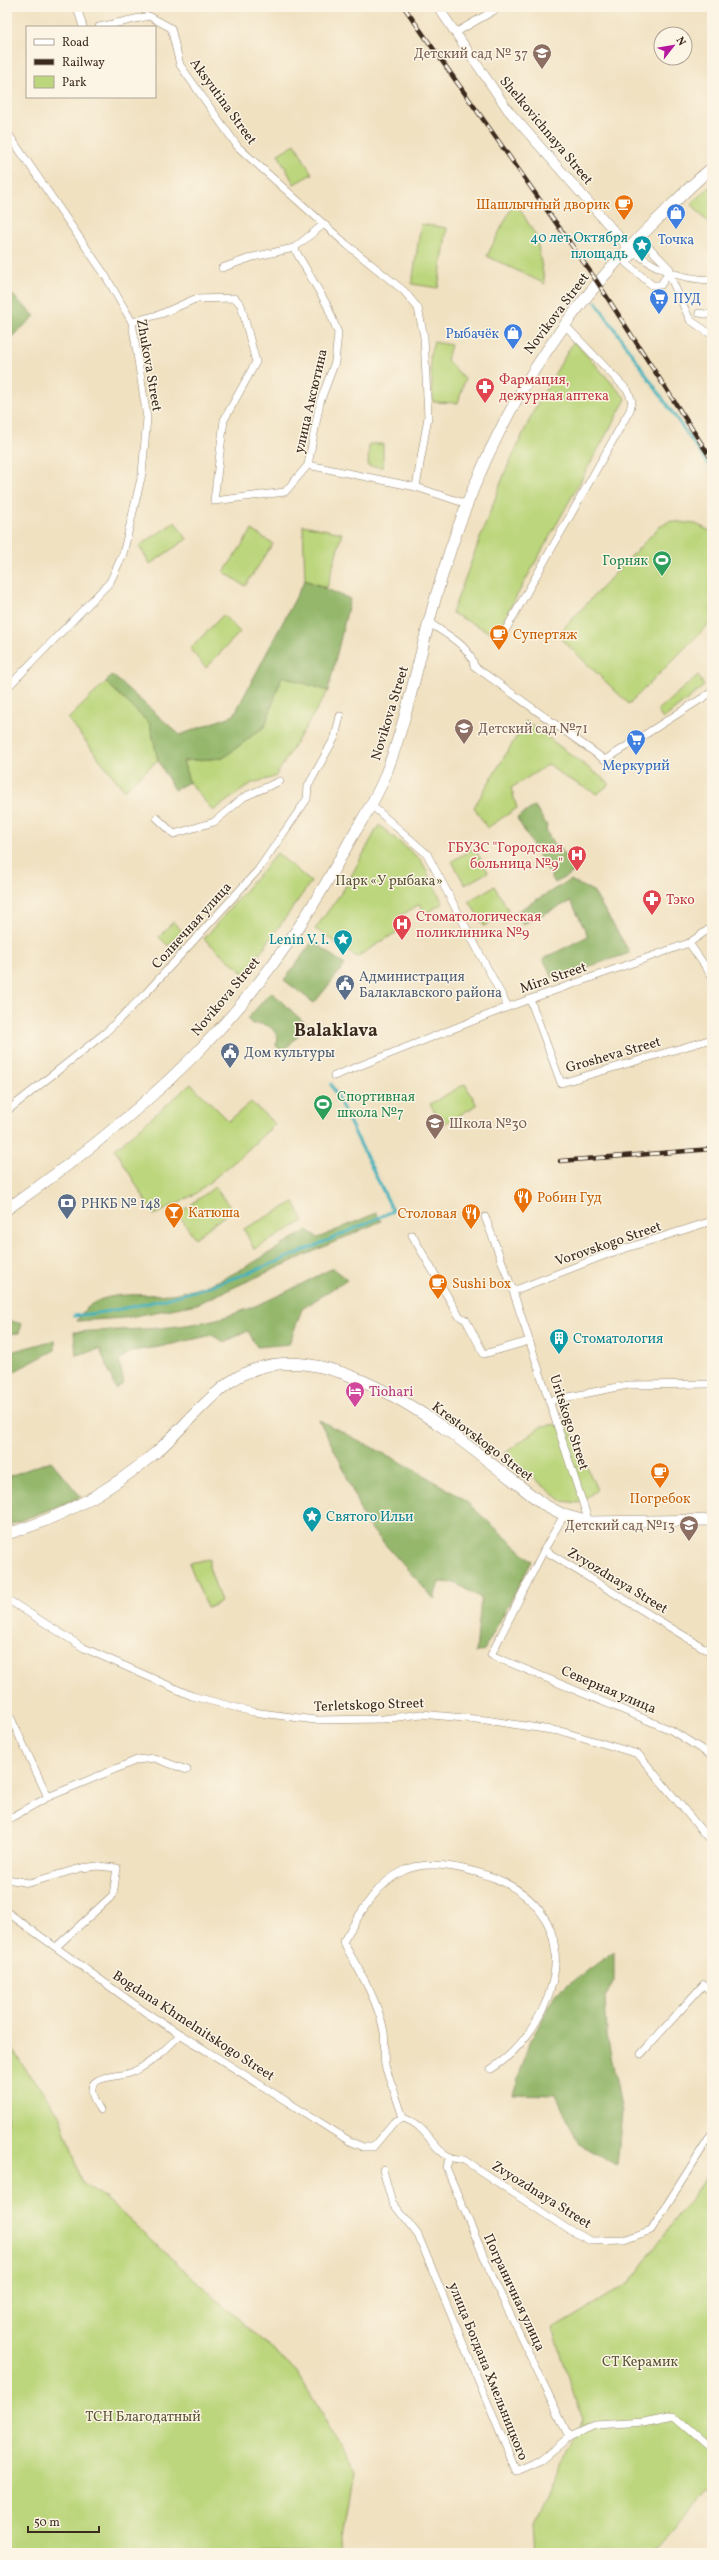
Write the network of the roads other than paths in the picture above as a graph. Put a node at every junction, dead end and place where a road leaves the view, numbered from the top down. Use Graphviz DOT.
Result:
graph roads {
  1 [pos="77,7"];
  2 [pos="438,7"];
  3 [pos="500,7"];
  4 [pos="83,26"];
  5 [pos="104,26"];
  6 [pos="455,33"];
  7 [pos="7,132"];
  8 [pos="712,168"];
  9 [pos="324,224"];
  10 [pos="294,248"];
  11 [pos="632,250"];
  12 [pos="222,268"];
  13 [pos="669,274"];
  14 [pos="712,280"];
  15 [pos="699,313"];
  16 [pos="712,315"];
  17 [pos="132,322"];
  18 [pos="564,324"];
  19 [pos="712,335"];
  20 [pos="308,465"];
  21 [pos="416,487"];
  22 [pos="467,504"];
  23 [pos="430,623"];
  24 [pos="505,631"];
  25 [pos="7,688"];
  26 [pos="712,692"];
  27 [pos="340,716"];
  28 [pos="280,781"];
  29 [pos="370,804"];
  30 [pos="157,818"];
  31 [pos="712,927"];
  32 [pos="689,943"];
  33 [pos="712,976"];
  34 [pos="530,999"];
  35 [pos="508,1007"];
  36 [pos="712,1039"];
  37 [pos="334,1076"];
  38 [pos="7,1111"];
  39 [pos="9,1203"];
  40 [pos="485,1217"];
  41 [pos="712,1221"];
  42 [pos="412,1235"];
  43 [pos="513,1291"];
  44 [pos="529,1340"];
  45 [pos="712,1384"];
  46 [pos="549,1401"];
  47 [pos="564,1515"];
  48 [pos="712,1520"];
  49 [pos="589,1522"];
  50 [pos="7,1534"];
  51 [pos="544,1550"];
  52 [pos="7,1599"];
  53 [pos="712,1653"];
  54 [pos="7,1710"];
  55 [pos="712,1756"];
  56 [pos="187,1770"];
  57 [pos="48,1797"];
  58 [pos="7,1820"];
  59 [pos="712,1843"];
  60 [pos="7,1879"];
  61 [pos="7,1912"];
  62 [pos="56,1948"];
  63 [pos="712,1994"];
  64 [pos="181,2034"];
  65 [pos="641,2054"];
  66 [pos="491,2069"];
  67 [pos="100,2110"];
  68 [pos="403,2118"];
  69 [pos="712,2133"];
  70 [pos="450,2157"];
  71 [pos="383,2170"];
  72 [pos="569,2437"];
  73 [pos="712,2449"];
  1 -- 4 [label="street"];
  2 -- 6 [label="street, Shelkovichnaya Street"];
  3 -- 6 [label="street"];
  5 -- 9 [label="street, Aksyutina Street"];
  6 -- 11 [label="street, Shelkovichnaya Street"];
  7 -- 17 [label="street, Zhukova Street"];
  8 -- 11 [label="main road, Novikova Street"];
  9 -- 10 [label="street"];
  9 -- 21 [label="street, Aksyutina Street"];
  10 -- 12 [label="street"];
  10 -- 20 [label="street, улица Аксютина"];
  11 -- 13 [label="street"];
  11 -- 13 [label="street"];
  11 -- 13 [label="street"];
  11 -- 18 [label="main road, Novikova Street"];
  13 -- 14 [label="street"];
  13 -- 19 [label="street"];
  15 -- 16 [label="street"];
  17 -- 20 [label="street, улица Аксютина"];
  17 -- 25 [label="street, Zhukova Street"];
  18 -- 22 [label="main road, Novikova Street"];
  18 -- 24 [label="street"];
  20 -- 21 [label="street"];
  21 -- 22 [label="street"];
  22 -- 23 [label="main road, Novikova Street"];
  23 -- 26 [label="street"];
  23 -- 29 [label="main road, Novikova Street"];
  27 -- 38 [label="street, Солнечная улица"];
  28 -- 30 [label="street"];
  29 -- 35 [label="street"];
  29 -- 39 [label="main road, Novikova Street"];
  31 -- 32 [label="street, Mira Street"];
  32 -- 33 [label="street"];
  32 -- 34 [label="street, Mira Street"];
  34 -- 35 [label="street, Mira Street"];
  34 -- 36 [label="street, Grosheva Street"];
  35 -- 37 [label="street, Mira Street"];
  40 -- 43 [label="street, Uritskogo Street"];
  41 -- 43 [label="street, Vorovskogo Street"];
  42 -- 44 [label="street"];
  43 -- 44 [label="street, Uritskogo Street"];
  44 -- 46 [label="street, Uritskogo Street"];
  45 -- 46 [label="street"];
  46 -- 49 [label="street, Uritskogo Street"];
  47 -- 49 [label="main road, Krestovskogo Street"];
  47 -- 50 [label="main road, Krestovskogo Street"];
  47 -- 51 [label="street"];
  48 -- 49 [label="main road, Krestovskogo Street"];
  51 -- 53 [label="street, Zvyozdnaya Street"];
  51 -- 55 [label="street, Северная улица"];
  52 -- 59 [label="street, Terletskogo Street"];
  54 -- 57 [label="street"];
  56 -- 57 [label="street"];
  57 -- 58 [label="street"];
  60 -- 62 [label="street"];
  61 -- 62 [label="street, Bogdana Khmelnitskogo Street"];
  62 -- 64 [label="street, Bogdana Khmelnitskogo Street"];
  63 -- 65 [label="street"];
  64 -- 67 [label="street"];
  64 -- 68 [label="street, Bogdana Khmelnitskogo Street"];
  66 -- 68 [label="street"];
  68 -- 70 [label="street"];
  69 -- 70 [label="street, Zvyozdnaya Street"];
  70 -- 72 [label="street, Пограничная улица"];
  71 -- 72 [label="street, улица Богдана Хмельницкого"];
  72 -- 73 [label="street, улица Богдана Хмельницкого"];
}
